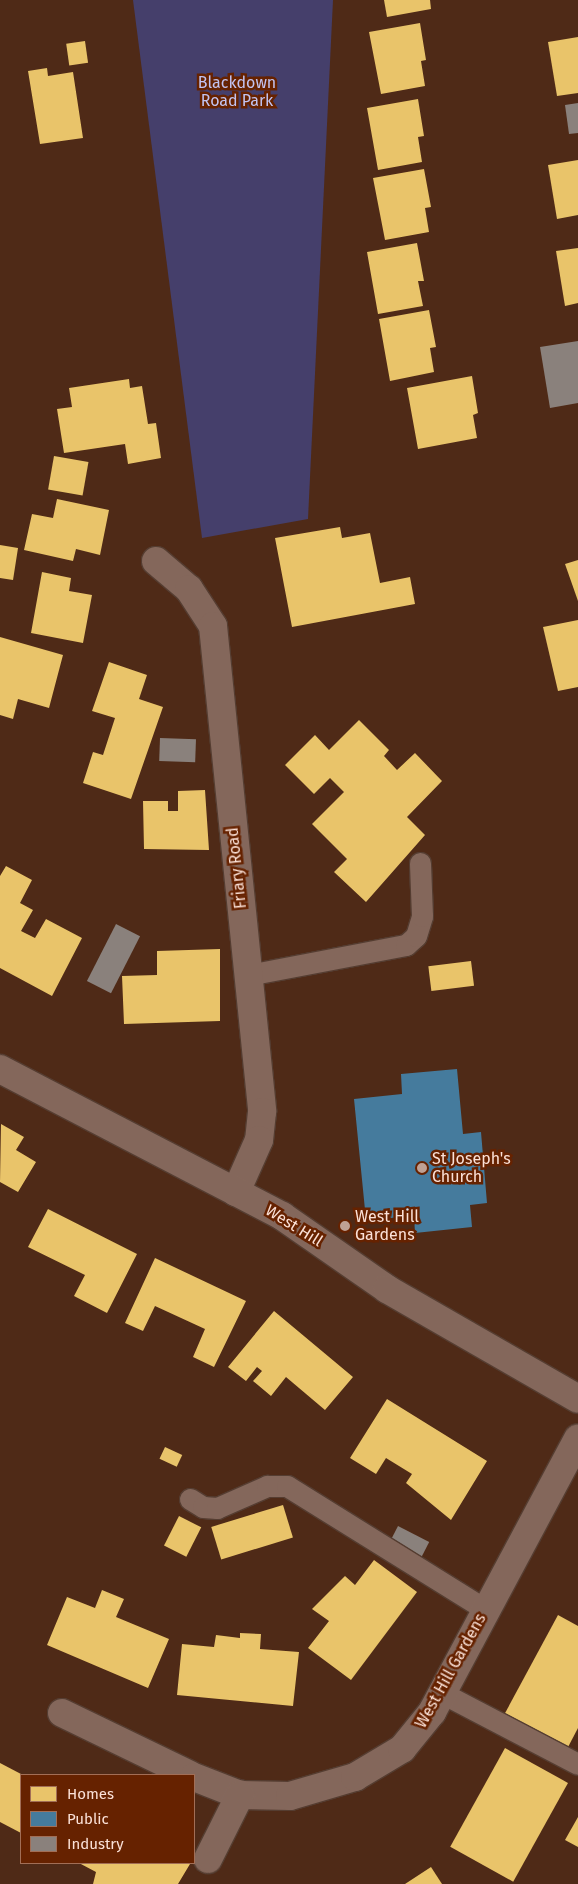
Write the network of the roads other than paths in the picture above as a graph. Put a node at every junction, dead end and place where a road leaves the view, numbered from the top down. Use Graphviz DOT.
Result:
graph roads {
  1 [pos="156,561"];
  2 [pos="420,862"];
  3 [pos="248,975"];
  4 [pos="0,1069"];
  5 [pos="236,1192"];
  6 [pos="578,1399"];
  7 [pos="578,1438"];
  8 [pos="190,1499"];
  9 [pos="486,1610"];
  10 [pos="442,1693"];
  11 [pos="62,1713"];
  12 [pos="578,1764"];
  13 [pos="188,1774"];
  14 [pos="195,1777"];
  15 [pos="240,1795"];
  16 [pos="208,1859"];
  1 -- 3 [label="street, Friary Road"];
  2 -- 3 [label="lane"];
  3 -- 5 [label="street, Friary Road"];
  4 -- 5 [label="street, West Hill"];
  5 -- 6 [label="street, West Hill"];
  7 -- 9 [label="street, West Hill Gardens"];
  8 -- 9 [label="lane"];
  9 -- 10 [label="street, West Hill Gardens"];
  10 -- 12 [label="lane"];
  10 -- 15 [label="street, West Hill Gardens"];
  11 -- 13 [label="street"];
  14 -- 15 [label="street, West Hill Gardens"];
  15 -- 16 [label="street"];
}
